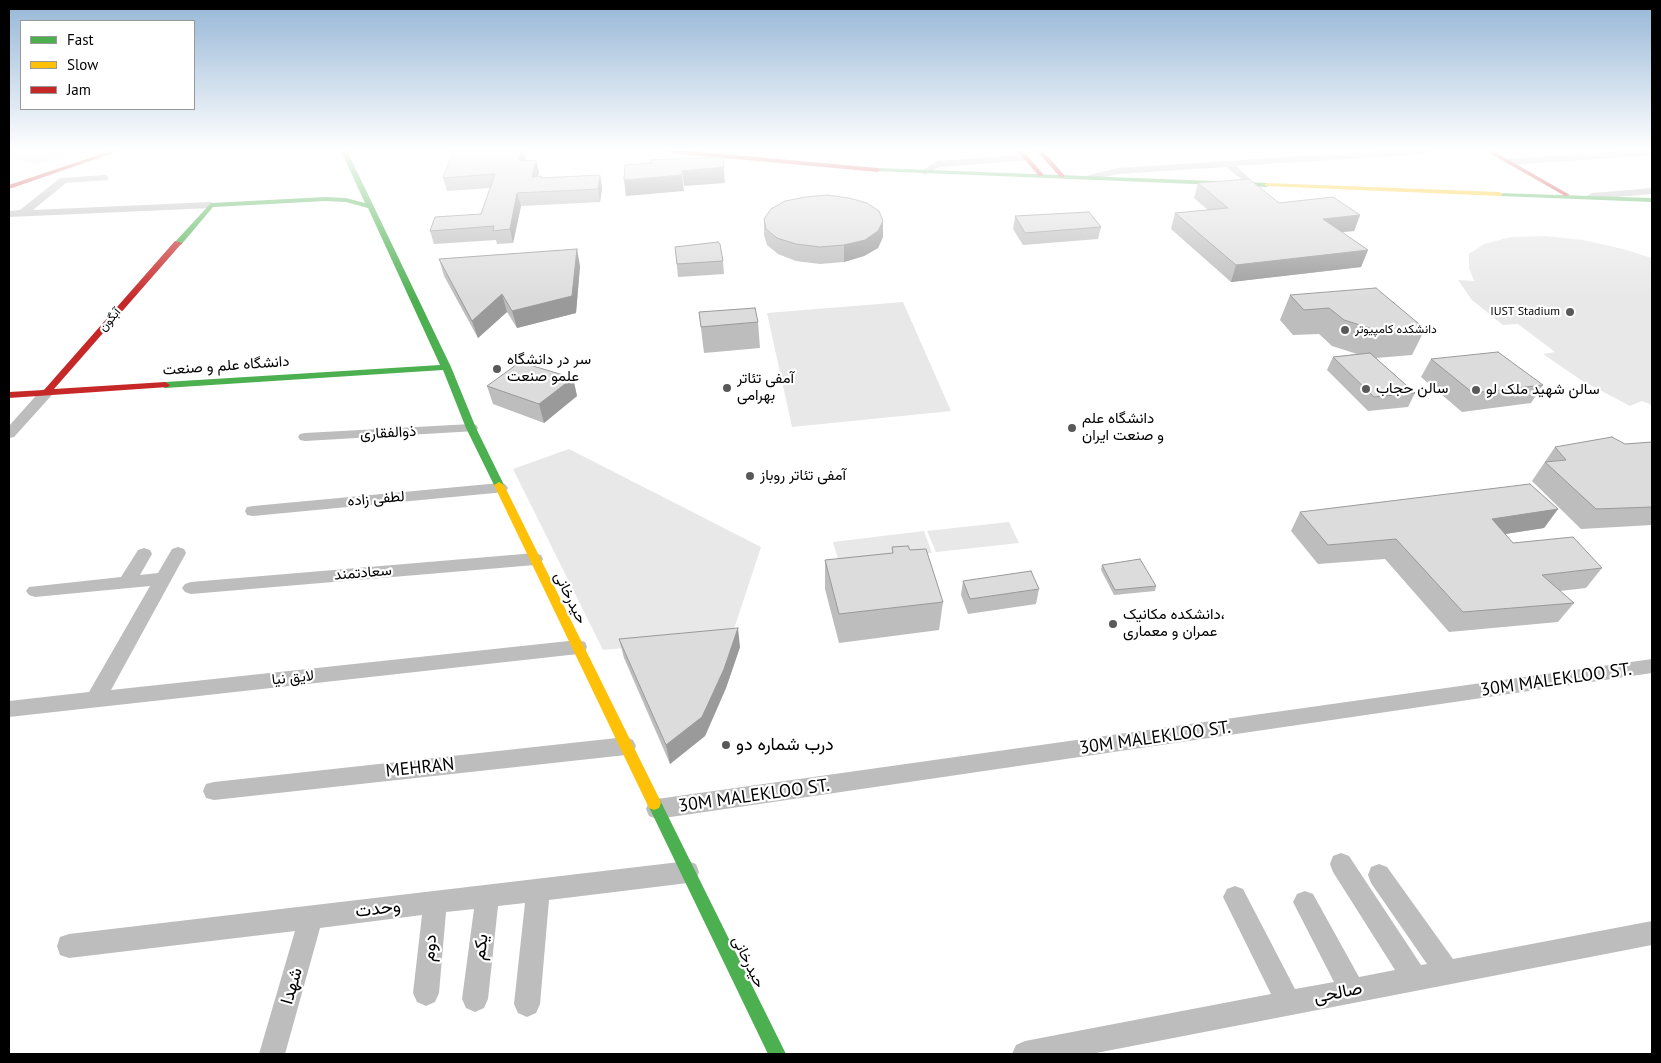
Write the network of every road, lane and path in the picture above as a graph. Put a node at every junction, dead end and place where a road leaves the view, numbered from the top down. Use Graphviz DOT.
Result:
graph roads {
  1 [pos="38,201"];
  2 [pos="295,201"];
  3 [pos="348,201"];
  4 [pos="368,201"];
  5 [pos="211,205"];
  6 [pos="371,207"];
  7 [pos="9,214"];
  8 [pos="22,214"];
  9 [pos="446,367"];
  10 [pos="65,371"];
  11 [pos="82,390"];
  12 [pos="46,393"];
  13 [pos="9,395"];
  14 [pos="471,428"];
  15 [pos="9,434"];
  16 [pos="305,437"];
  17 [pos="500,488"];
  18 [pos="253,510"];
  19 [pos="178,553"];
  20 [pos="144,554"];
  21 [pos="534,559"];
  22 [pos="163,579"];
  23 [pos="126,583"];
  24 [pos="192,588"];
  25 [pos="35,591"];
  26 [pos="578,647"];
  27 [pos="1652,666"];
  28 [pos="94,700"];
  29 [pos="9,709"];
  30 [pos="626,746"];
  31 [pos="214,791"];
  32 [pos="657,810"];
  33 [pos="1342,864"];
  34 [pos="688,872"];
  35 [pos="1379,875"];
  36 [pos="538,890"];
  37 [pos="487,896"];
  38 [pos="1235,897"];
  39 [pos="435,902"];
  40 [pos="1305,902"];
  41 [pos="311,917"];
  42 [pos="1652,933"];
  43 [pos="69,946"];
  44 [pos="1447,972"];
  45 [pos="1415,978"];
  46 [pos="1352,990"];
  47 [pos="426,993"];
  48 [pos="475,999"];
  49 [pos="1288,1002"];
  50 [pos="527,1004"];
  51 [pos="272,1054"];
  52 [pos="777,1054"];
  53 [pos="1025,1054"];
  1 -- 8 [label="street"];
  2 -- 5 [label="main road"];
  3 -- 6 [label="main road"];
  4 -- 6 [label="main road, حیدرخانی"];
  5 -- 8 [label="street"];
  5 -- 10 [label="main road, آبگون"];
  6 -- 9 [label="main road, حیدرخانی"];
  7 -- 8 [label="street"];
  9 -- 11 [label="main road, دانشگاه علم و صنعت"];
  9 -- 14 [label="main road, حیدرخانی"];
  10 -- 11 [label="main road"];
  10 -- 12 [label="main road, آبگون"];
  11 -- 12 [label="main road, دانشگاه علم و صنعت"];
  12 -- 13 [label="main road, دانشگاه علم و صنعت"];
  12 -- 15 [label="street, آبگون"];
  14 -- 16 [label="street, ذوالفقاری"];
  14 -- 17 [label="main road, حیدرخانی"];
  17 -- 18 [label="street, لطفی زاده"];
  17 -- 21 [label="main road, حیدرخانی"];
  19 -- 22 [label="street"];
  20 -- 23 [label="street"];
  21 -- 24 [label="street, سعادتمند"];
  21 -- 26 [label="main road, حیدرخانی"];
  22 -- 23 [label="street"];
  22 -- 28 [label="street"];
  23 -- 25 [label="street"];
  26 -- 28 [label="street, لایق نیا"];
  26 -- 30 [label="main road, حیدرخانی"];
  27 -- 32 [label="street, 30M MALEKLOO ST."];
  28 -- 29 [label="street, لایق نیا"];
  30 -- 31 [label="street, MEHRAN"];
  30 -- 32 [label="main road, حیدرخانی"];
  32 -- 34 [label="main road, حیدرخانی"];
  33 -- 45 [label="street"];
  34 -- 36 [label="street, وحدت"];
  34 -- 52 [label="main road, حیدرخانی"];
  35 -- 44 [label="street"];
  36 -- 37 [label="street, وحدت"];
  36 -- 50 [label="street"];
  37 -- 39 [label="street, وحدت"];
  37 -- 48 [label="street, یکم"];
  38 -- 49 [label="street"];
  39 -- 41 [label="street, وحدت"];
  39 -- 47 [label="street, دوم"];
  40 -- 46 [label="street"];
  41 -- 43 [label="street, وحدت"];
  41 -- 51 [label="street, شهدا"];
  42 -- 44 [label="street, صالحی"];
  44 -- 45 [label="street, صالحی"];
  45 -- 46 [label="street, صالحی"];
  46 -- 49 [label="street, صالحی"];
  49 -- 53 [label="street, صالحی"];
}
